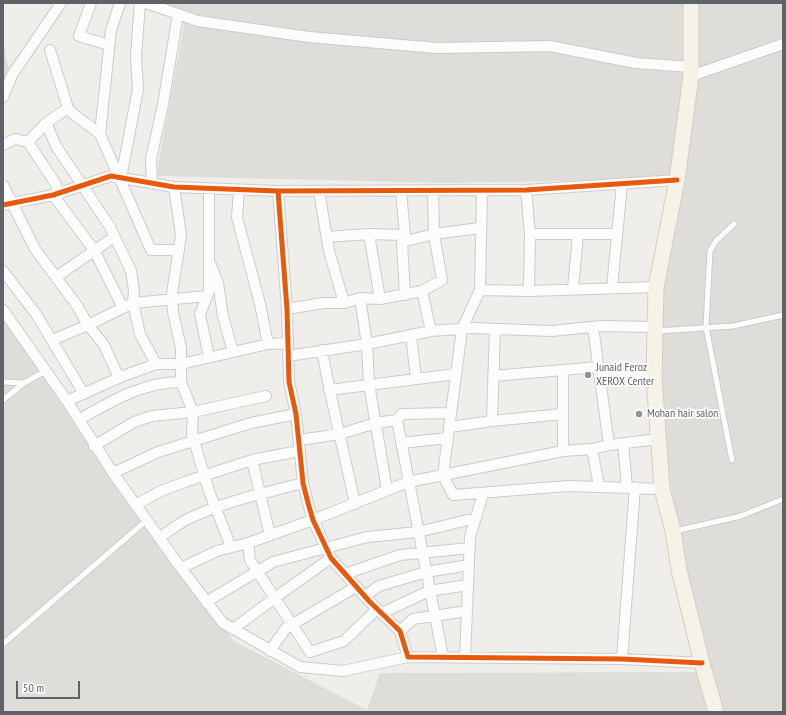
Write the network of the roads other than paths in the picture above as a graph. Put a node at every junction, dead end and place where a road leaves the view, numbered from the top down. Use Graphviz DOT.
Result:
graph roads {
  1 [pos="61,3"];
  2 [pos="91,3"];
  3 [pos="120,3"];
  4 [pos="140,3"];
  5 [pos="146,3"];
  6 [pos="692,3"];
  7 [pos="178,14"];
  8 [pos="783,44"];
  9 [pos="109,45"];
  10 [pos="50,50"];
  11 [pos="691,72"];
  12 [pos="3,97"];
  13 [pos="68,108"];
  14 [pos="46,123"];
  15 [pos="100,134"];
  16 [pos="28,142"];
  17 [pos="3,145"];
  18 [pos="121,178"];
  19 [pos="677,180"];
  20 [pos="152,183"];
  21 [pos="3,184"];
  22 [pos="622,184"];
  23 [pos="82,186"];
  24 [pos="174,187"];
  25 [pos="209,189"];
  26 [pos="240,190"];
  27 [pos="433,190"];
  28 [pos="526,190"];
  29 [pos="278,191"];
  30 [pos="319,191"];
  31 [pos="482,191"];
  32 [pos="400,192"];
  33 [pos="56,194"];
  34 [pos="8,204"];
  35 [pos="734,224"];
  36 [pos="480,228"];
  37 [pos="369,234"];
  38 [pos="434,234"];
  39 [pos="530,234"];
  40 [pos="617,234"];
  41 [pos="578,235"];
  42 [pos="114,236"];
  43 [pos="326,237"];
  44 [pos="403,239"];
  45 [pos="94,250"];
  46 [pos="179,250"];
  47 [pos="208,259"];
  48 [pos="3,271"];
  49 [pos="56,277"];
  50 [pos="656,287"];
  51 [pos="573,288"];
  52 [pos="612,288"];
  53 [pos="480,290"];
  54 [pos="529,291"];
  55 [pos="422,292"];
  56 [pos="405,295"];
  57 [pos="207,296"];
  58 [pos="172,298"];
  59 [pos="360,298"];
  60 [pos="380,300"];
  61 [pos="133,303"];
  62 [pos="344,303"];
  63 [pos="122,308"];
  64 [pos="287,309"];
  65 [pos="3,310"];
  66 [pos="783,315"];
  67 [pos="88,325"];
  68 [pos="593,327"];
  69 [pos="706,327"];
  70 [pos="462,329"];
  71 [pos="495,329"];
  72 [pos="654,329"];
  73 [pos="431,331"];
  74 [pos="411,336"];
  75 [pos="52,340"];
  76 [pos="288,343"];
  77 [pos="268,344"];
  78 [pos="367,344"];
  79 [pos="322,350"];
  80 [pos="233,352"];
  81 [pos="288,356"];
  82 [pos="209,357"];
  83 [pos="156,364"];
  84 [pos="181,364"];
  85 [pos="563,370"];
  86 [pos="46,371"];
  87 [pos="599,371"];
  88 [pos="456,374"];
  89 [pos="493,376"];
  90 [pos="654,376"];
  91 [pos="119,378"];
  92 [pos="416,378"];
  93 [pos="3,382"];
  94 [pos="181,382"];
  95 [pos="24,383"];
  96 [pos="369,384"];
  97 [pos="328,390"];
  98 [pos="84,394"];
  99 [pos="266,396"];
  100 [pos="3,400"];
  101 [pos="67,401"];
  102 [pos="193,412"];
  103 [pos="451,413"];
  104 [pos="296,414"];
  105 [pos="563,414"];
  106 [pos="80,419"];
  107 [pos="397,420"];
  108 [pos="492,421"];
  109 [pos="376,423"];
  110 [pos="450,427"];
  111 [pos="340,434"];
  112 [pos="448,438"];
  113 [pos="658,439"];
  114 [pos="299,440"];
  115 [pos="194,441"];
  116 [pos="401,443"];
  117 [pos="623,444"];
  118 [pos="609,445"];
  119 [pos="94,446"];
  120 [pos="592,449"];
  121 [pos="299,451"];
  122 [pos="562,451"];
  123 [pos="252,460"];
  124 [pos="732,460"];
  125 [pos="114,474"];
  126 [pos="443,475"];
  127 [pos="205,476"];
  128 [pos="408,482"];
  129 [pos="303,483"];
  130 [pos="599,486"];
  131 [pos="631,487"];
  132 [pos="662,488"];
  133 [pos="387,490"];
  134 [pos="259,494"];
  135 [pos="483,494"];
  136 [pos="783,499"];
  137 [pos="355,504"];
  138 [pos="135,505"];
  139 [pos="215,507"];
  140 [pos="476,518"];
  141 [pos="147,520"];
  142 [pos="313,520"];
  143 [pos="673,531"];
  144 [pos="418,532"];
  145 [pos="270,535"];
  146 [pos="159,538"];
  147 [pos="248,543"];
  148 [pos="231,547"];
  149 [pos="327,548"];
  150 [pos="470,548"];
  151 [pos="422,553"];
  152 [pos="331,558"];
  153 [pos="469,565"];
  154 [pos="181,568"];
  155 [pos="258,571"];
  156 [pos="426,572"];
  157 [pos="345,574"];
  158 [pos="468,585"];
  159 [pos="356,587"];
  160 [pos="429,590"];
  161 [pos="365,596"];
  162 [pos="276,597"];
  163 [pos="206,602"];
  164 [pos="379,611"];
  165 [pos="467,612"];
  166 [pos="434,616"];
  167 [pos="293,624"];
  168 [pos="234,629"];
  169 [pos="400,631"];
  170 [pos="3,644"];
  171 [pos="270,651"];
  172 [pos="465,656"];
  173 [pos="408,657"];
  174 [pos="443,657"];
  175 [pos="622,659"];
  176 [pos="702,663"];
  177 [pos="716,712"];
  1 -- 12 [label="street"];
  2 -- 9 [label="street"];
  3 -- 9 [label="street"];
  4 -- 18 [label="street"];
  5 -- 7 [label="street"];
  6 -- 11 [label="main road"];
  7 -- 11 [label="street"];
  7 -- 20 [label="street"];
  8 -- 11 [label="street"];
  9 -- 15 [label="street"];
  10 -- 13 [label="street"];
  11 -- 19 [label="main road"];
  13 -- 14 [label="street"];
  13 -- 15 [label="street"];
  14 -- 16 [label="street"];
  14 -- 23 [label="street"];
  15 -- 18 [label="street"];
  16 -- 17 [label="street"];
  16 -- 33 [label="street"];
  18 -- 20 [label="street"];
  18 -- 23 [label="street"];
  18 -- 46 [label="street"];
  19 -- 22 [label="street"];
  19 -- 50 [label="main road"];
  20 -- 24 [label="street"];
  21 -- 34 [label="street"];
  22 -- 28 [label="street"];
  22 -- 40 [label="street"];
  23 -- 33 [label="street"];
  23 -- 42 [label="street"];
  24 -- 25 [label="street"];
  24 -- 46 [label="street"];
  25 -- 26 [label="street"];
  25 -- 47 [label="street"];
  26 -- 29 [label="street"];
  26 -- 77 [label="street"];
  27 -- 31 [label="street"];
  27 -- 32 [label="street"];
  27 -- 38 [label="street"];
  28 -- 31 [label="street"];
  28 -- 39 [label="street"];
  29 -- 30 [label="street"];
  29 -- 64 [label="street"];
  30 -- 32 [label="street"];
  30 -- 43 [label="street"];
  31 -- 36 [label="street"];
  32 -- 44 [label="street"];
  33 -- 34 [label="street"];
  33 -- 45 [label="street"];
  34 -- 49 [label="street"];
  35 -- 69 [label="lane"];
  36 -- 38 [label="street"];
  36 -- 53 [label="street"];
  37 -- 43 [label="street"];
  37 -- 44 [label="street"];
  37 -- 60 [label="street"];
  38 -- 44 [label="street"];
  38 -- 55 [label="street"];
  39 -- 41 [label="street"];
  39 -- 54 [label="street"];
  40 -- 41 [label="street"];
  40 -- 52 [label="street"];
  41 -- 51 [label="street"];
  42 -- 45 [label="street"];
  42 -- 61 [label="street"];
  43 -- 62 [label="street"];
  44 -- 56 [label="street"];
  45 -- 49 [label="street"];
  45 -- 63 [label="street"];
  46 -- 58 [label="street"];
  47 -- 57 [label="street"];
  47 -- 80 [label="street"];
  48 -- 75 [label="street"];
  49 -- 67 [label="street"];
  50 -- 52 [label="street"];
  50 -- 72 [label="main road"];
  51 -- 52 [label="street"];
  51 -- 54 [label="street"];
  53 -- 54 [label="street"];
  53 -- 70 [label="street"];
  55 -- 56 [label="street"];
  55 -- 73 [label="street"];
  56 -- 60 [label="street"];
  57 -- 58 [label="street"];
  57 -- 82 [label="street"];
  58 -- 61 [label="street"];
  58 -- 84 [label="street"];
  59 -- 60 [label="street"];
  59 -- 62 [label="street"];
  59 -- 78 [label="street"];
  61 -- 63 [label="street"];
  61 -- 83 [label="street"];
  62 -- 64 [label="street"];
  63 -- 67 [label="street"];
  64 -- 76 [label="street"];
  65 -- 86 [label="street"];
  66 -- 69 [label="lane"];
  67 -- 75 [label="street"];
  67 -- 91 [label="street"];
  68 -- 71 [label="street"];
  68 -- 72 [label="street"];
  68 -- 87 [label="street"];
  69 -- 72 [label="lane"];
  69 -- 124 [label="lane"];
  70 -- 71 [label="street"];
  70 -- 73 [label="street"];
  70 -- 88 [label="street"];
  71 -- 89 [label="street"];
  72 -- 90 [label="main road"];
  73 -- 74 [label="street"];
  74 -- 78 [label="street"];
  74 -- 92 [label="street"];
  75 -- 98 [label="street"];
  76 -- 77 [label="street"];
  76 -- 81 [label="street"];
  77 -- 80 [label="street"];
  78 -- 79 [label="street"];
  78 -- 96 [label="street"];
  79 -- 81 [label="street"];
  79 -- 97 [label="street"];
  80 -- 82 [label="street"];
  81 -- 104 [label="street"];
  82 -- 84 [label="street"];
  83 -- 84 [label="street"];
  83 -- 91 [label="street"];
  84 -- 94 [label="street"];
  85 -- 87 [label="street"];
  85 -- 89 [label="street"];
  85 -- 105 [label="street"];
  86 -- 95 [label="lane"];
  86 -- 101 [label="street"];
  87 -- 90 [label="street"];
  87 -- 118 [label="street"];
  88 -- 92 [label="street"];
  88 -- 103 [label="street"];
  89 -- 108 [label="street"];
  90 -- 113 [label="main road"];
  91 -- 98 [label="street"];
  92 -- 96 [label="street"];
  93 -- 95 [label="lane"];
  94 -- 102 [label="street"];
  94 -- 106 [label="street"];
  95 -- 100 [label="lane"];
  96 -- 97 [label="street"];
  96 -- 109 [label="street"];
  97 -- 111 [label="street"];
  98 -- 101 [label="street"];
  99 -- 102 [label="street"];
  101 -- 106 [label="street"];
  102 -- 115 [label="street"];
  102 -- 119 [label="street"];
  103 -- 107 [label="street"];
  103 -- 110 [label="street"];
  104 -- 114 [label="street"];
  104 -- 115 [label="street"];
  105 -- 108 [label="street"];
  105 -- 122 [label="street"];
  106 -- 119 [label="street"];
  107 -- 109 [label="street"];
  107 -- 116 [label="street"];
  108 -- 110 [label="street"];
  109 -- 111 [label="street"];
  109 -- 133 [label="street"];
  110 -- 112 [label="street"];
  111 -- 114 [label="street"];
  111 -- 137 [label="street"];
  112 -- 116 [label="street"];
  112 -- 126 [label="street"];
  113 -- 117 [label="street"];
  113 -- 132 [label="main road"];
  114 -- 121 [label="street"];
  115 -- 125 [label="street"];
  115 -- 127 [label="street"];
  116 -- 128 [label="street"];
  117 -- 118 [label="street"];
  117 -- 131 [label="street"];
  118 -- 120 [label="street"];
  119 -- 125 [label="street"];
  120 -- 122 [label="street"];
  120 -- 130 [label="street"];
  121 -- 123 [label="street"];
  121 -- 129 [label="street"];
  122 -- 126 [label="street"];
  123 -- 127 [label="street"];
  123 -- 134 [label="street"];
  125 -- 138 [label="street"];
  126 -- 128 [label="street"];
  126 -- 135 [label="street"];
  127 -- 138 [label="street"];
  127 -- 139 [label="street"];
  128 -- 133 [label="street"];
  128 -- 144 [label="street"];
  129 -- 134 [label="street"];
  129 -- 142 [label="street"];
  130 -- 131 [label="street"];
  130 -- 135 [label="street"];
  131 -- 132 [label="street"];
  131 -- 175 [label="street"];
  132 -- 143 [label="main road"];
  133 -- 137 [label="street"];
  134 -- 139 [label="street"];
  134 -- 145 [label="street"];
  135 -- 140 [label="street"];
  136 -- 143 [label="lane"];
  137 -- 142 [label="street"];
  138 -- 141 [label="street"];
  139 -- 146 [label="street"];
  139 -- 148 [label="street"];
  140 -- 144 [label="street"];
  140 -- 150 [label="street"];
  141 -- 146 [label="street"];
  141 -- 170 [label="lane"];
  142 -- 145 [label="street"];
  142 -- 149 [label="street"];
  143 -- 176 [label="main road"];
  144 -- 149 [label="street"];
  144 -- 151 [label="street"];
  145 -- 147 [label="street"];
  146 -- 154 [label="street"];
  147 -- 148 [label="street"];
  147 -- 155 [label="street"];
  148 -- 154 [label="street"];
  149 -- 152 [label="street"];
  149 -- 155 [label="street"];
  150 -- 151 [label="street"];
  150 -- 153 [label="street"];
  151 -- 156 [label="street"];
  151 -- 157 [label="street"];
  152 -- 157 [label="street"];
  152 -- 162 [label="street"];
  153 -- 156 [label="street"];
  153 -- 158 [label="street"];
  154 -- 163 [label="street"];
  155 -- 162 [label="street"];
  155 -- 163 [label="street"];
  156 -- 160 [label="street"];
  156 -- 161 [label="street"];
  157 -- 159 [label="street"];
  158 -- 160 [label="street"];
  158 -- 165 [label="street"];
  159 -- 161 [label="street"];
  159 -- 167 [label="street"];
  160 -- 164 [label="street"];
  160 -- 166 [label="street"];
  161 -- 164 [label="street"];
  162 -- 167 [label="street"];
  162 -- 168 [label="street"];
  163 -- 168 [label="street"];
  164 -- 167 [label="street"];
  164 -- 169 [label="street"];
  165 -- 166 [label="street"];
  165 -- 172 [label="street"];
  166 -- 169 [label="street"];
  166 -- 174 [label="street"];
  167 -- 171 [label="street"];
  168 -- 171 [label="street"];
  169 -- 173 [label="street"];
  171 -- 173 [label="street"];
  172 -- 174 [label="street"];
  172 -- 175 [label="street"];
  173 -- 174 [label="street"];
  175 -- 176 [label="street"];
  176 -- 177 [label="main road"];
}
